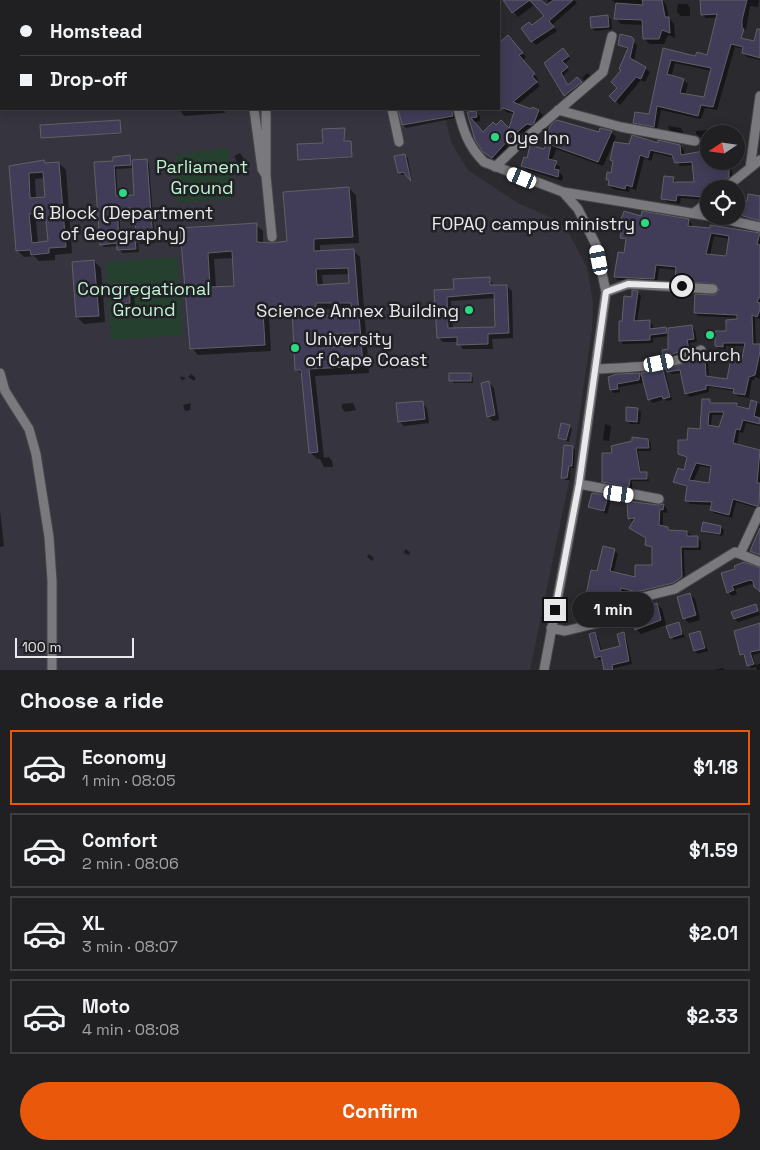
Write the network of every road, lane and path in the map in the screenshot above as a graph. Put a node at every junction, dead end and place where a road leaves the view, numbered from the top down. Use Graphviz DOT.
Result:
graph roads {
  1 [pos="612,36"];
  2 [pos="760,96"];
  3 [pos="254,110"];
  4 [pos="266,110"];
  5 [pos="392,110"];
  6 [pos="458,110"];
  7 [pos="558,110"];
  8 [pos="695,141"];
  9 [pos="399,142"];
  10 [pos="760,160"];
  11 [pos="495,167"];
  12 [pos="750,168"];
  13 [pos="266,176"];
  14 [pos="735,180"];
  15 [pos="562,192"];
  16 [pos="700,208"];
  17 [pos="694,213"];
  18 [pos="700,214"];
  19 [pos="745,224"];
  20 [pos="760,227"];
  21 [pos="272,237"];
  22 [pos="713,289"];
  23 [pos="606,292"];
  24 [pos="701,350"];
  25 [pos="596,369"];
  26 [pos="0,373"];
  27 [pos="579,484"];
  28 [pos="659,499"];
  29 [pos="760,511"];
  30 [pos="740,554"];
  31 [pos="760,562"];
  32 [pos="551,628"];
  33 [pos="52,670"];
  34 [pos="544,670"];
  1 -- 7 [label="street"];
  2 -- 12 [label="street"];
  3 -- 13 [label="street"];
  4 -- 13 [label="street"];
  5 -- 9 [label="street"];
  6 -- 11 [label="street"];
  7 -- 8 [label="street"];
  7 -- 11 [label="street"];
  10 -- 12 [label="street"];
  11 -- 15 [label="street"];
  12 -- 14 [label="street"];
  13 -- 21 [label="street"];
  15 -- 17 [label="street"];
  15 -- 23 [label="street"];
  16 -- 17 [label="street"];
  17 -- 18 [label="street"];
  19 -- 20 [label="street"];
  22 -- 23 [label="street"];
  23 -- 25 [label="street"];
  24 -- 25 [label="street"];
  25 -- 27 [label="street"];
  26 -- 33 [label="street"];
  27 -- 28 [label="street"];
  27 -- 32 [label="street"];
  29 -- 30 [label="street"];
  30 -- 31 [label="street"];
  30 -- 32 [label="street"];
  32 -- 34 [label="street"];
}
